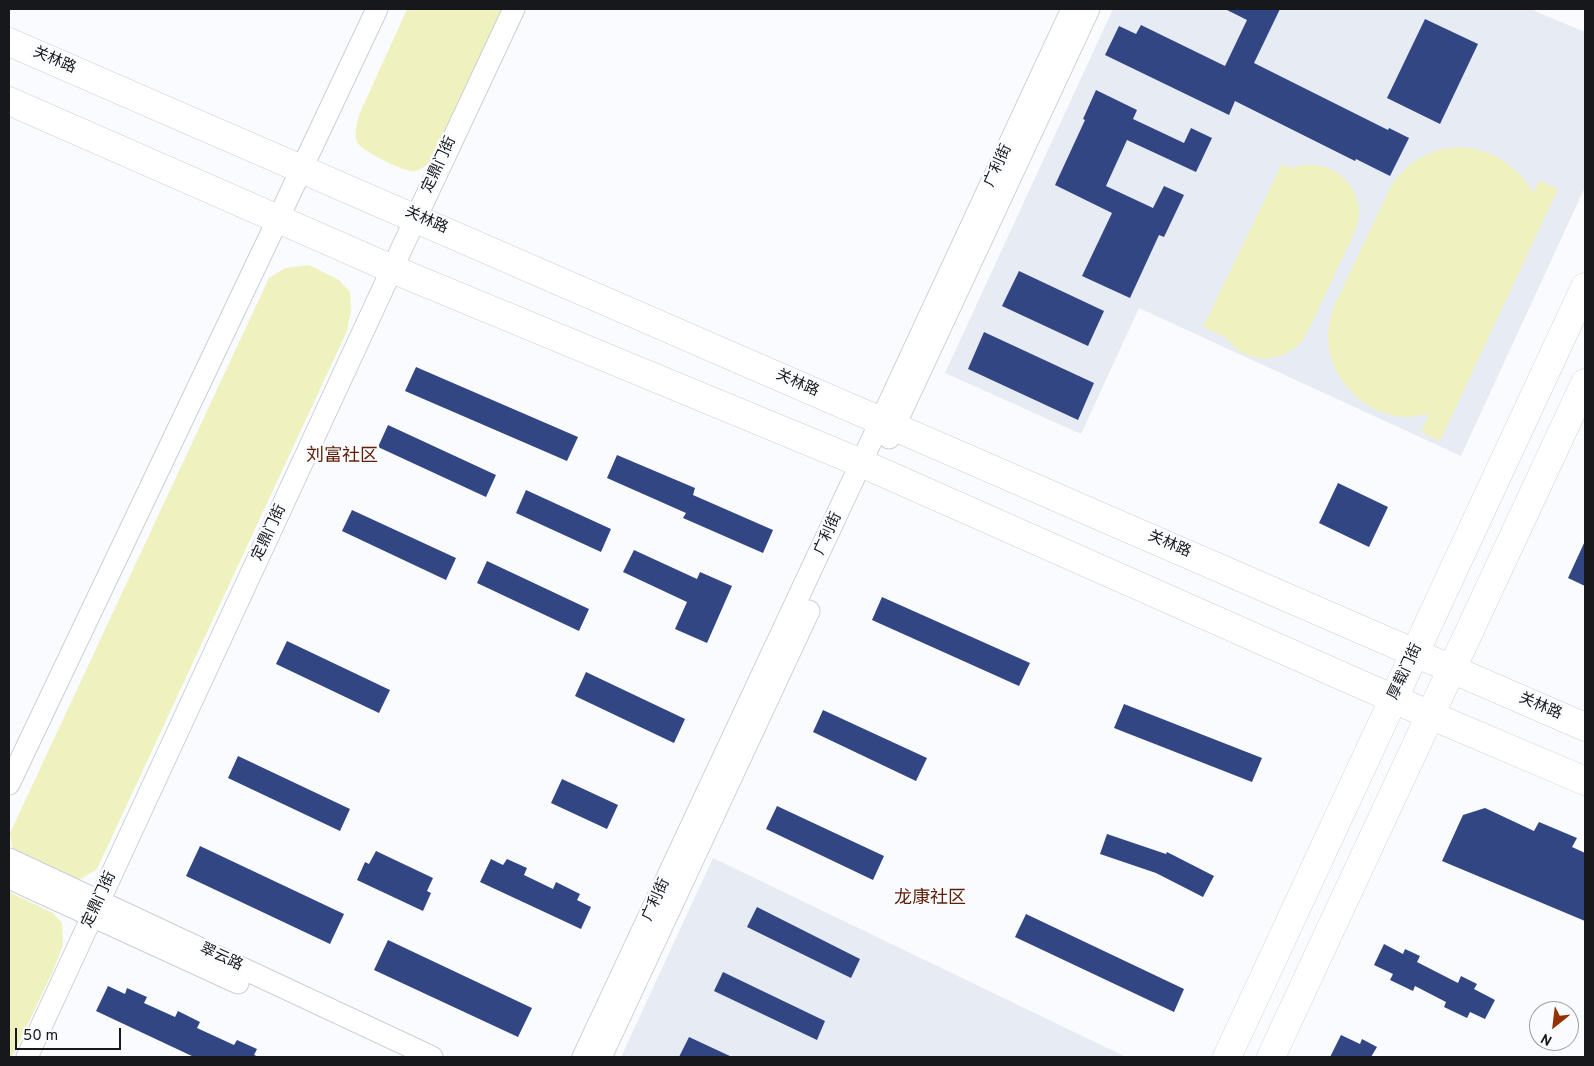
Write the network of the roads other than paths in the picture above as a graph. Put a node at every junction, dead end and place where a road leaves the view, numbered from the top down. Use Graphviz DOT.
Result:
graph roads {
  1 [pos="377,9"];
  2 [pos="514,9"];
  3 [pos="1072,9"];
  4 [pos="1089,9"];
  5 [pos="9,42"];
  6 [pos="9,101"];
  7 [pos="303,167"];
  8 [pos="416,216"];
  9 [pos="278,219"];
  10 [pos="392,269"];
  11 [pos="1585,287"];
  12 [pos="1585,383"];
  13 [pos="1577,421"];
  14 [pos="888,423"];
  15 [pos="868,466"];
  16 [pos="1415,652"];
  17 [pos="1452,669"];
  18 [pos="1394,698"];
  19 [pos="1430,715"];
  20 [pos="1585,727"];
  21 [pos="1585,781"];
  22 [pos="9,784"];
  23 [pos="9,859"];
  24 [pos="9,878"];
  25 [pos="96,909"];
  26 [pos="27,1057"];
  27 [pos="402,1057"];
  28 [pos="432,1057"];
  29 [pos="583,1057"];
  30 [pos="601,1057"];
  31 [pos="1227,1057"];
  32 [pos="1271,1057"];
  1 -- 7 [label="street"];
  2 -- 8 [label="street, 定鼎门街"];
  3 -- 14 [label="street, 广利街"];
  4 -- 14 [label="street, 广利街"];
  5 -- 7 [label="main road, 关林路"];
  6 -- 9 [label="main road"];
  7 -- 8 [label="main road, 关林路"];
  7 -- 9 [label="street"];
  8 -- 10 [label="street, 定鼎门街"];
  8 -- 14 [label="main road, 关林路"];
  9 -- 10 [label="main road"];
  9 -- 22 [label="street"];
  10 -- 15 [label="main road"];
  10 -- 25 [label="street, 定鼎门街"];
  11 -- 16 [label="main road, 厚载门街"];
  12 -- 13 [label="main road"];
  13 -- 17 [label="main road"];
  14 -- 15 [label="street, 广利街"];
  14 -- 16 [label="main road, 关林路"];
  15 -- 18 [label="main road"];
  15 -- 29 [label="street, 广利街"];
  15 -- 30 [label="street, 广利街"];
  16 -- 17 [label="main road, 关林路"];
  16 -- 18 [label="main road, 厚载门街"];
  17 -- 19 [label="main road"];
  17 -- 20 [label="main road, 关林路"];
  18 -- 19 [label="main road"];
  18 -- 31 [label="main road, 厚载门街"];
  19 -- 21 [label="main road"];
  19 -- 32 [label="main road"];
  23 -- 25 [label="street, 翠云路"];
  24 -- 25 [label="street, 翠云路"];
  25 -- 26 [label="street, 定鼎门街"];
  25 -- 27 [label="street, 翠云路"];
  25 -- 28 [label="street, 翠云路"];
}
